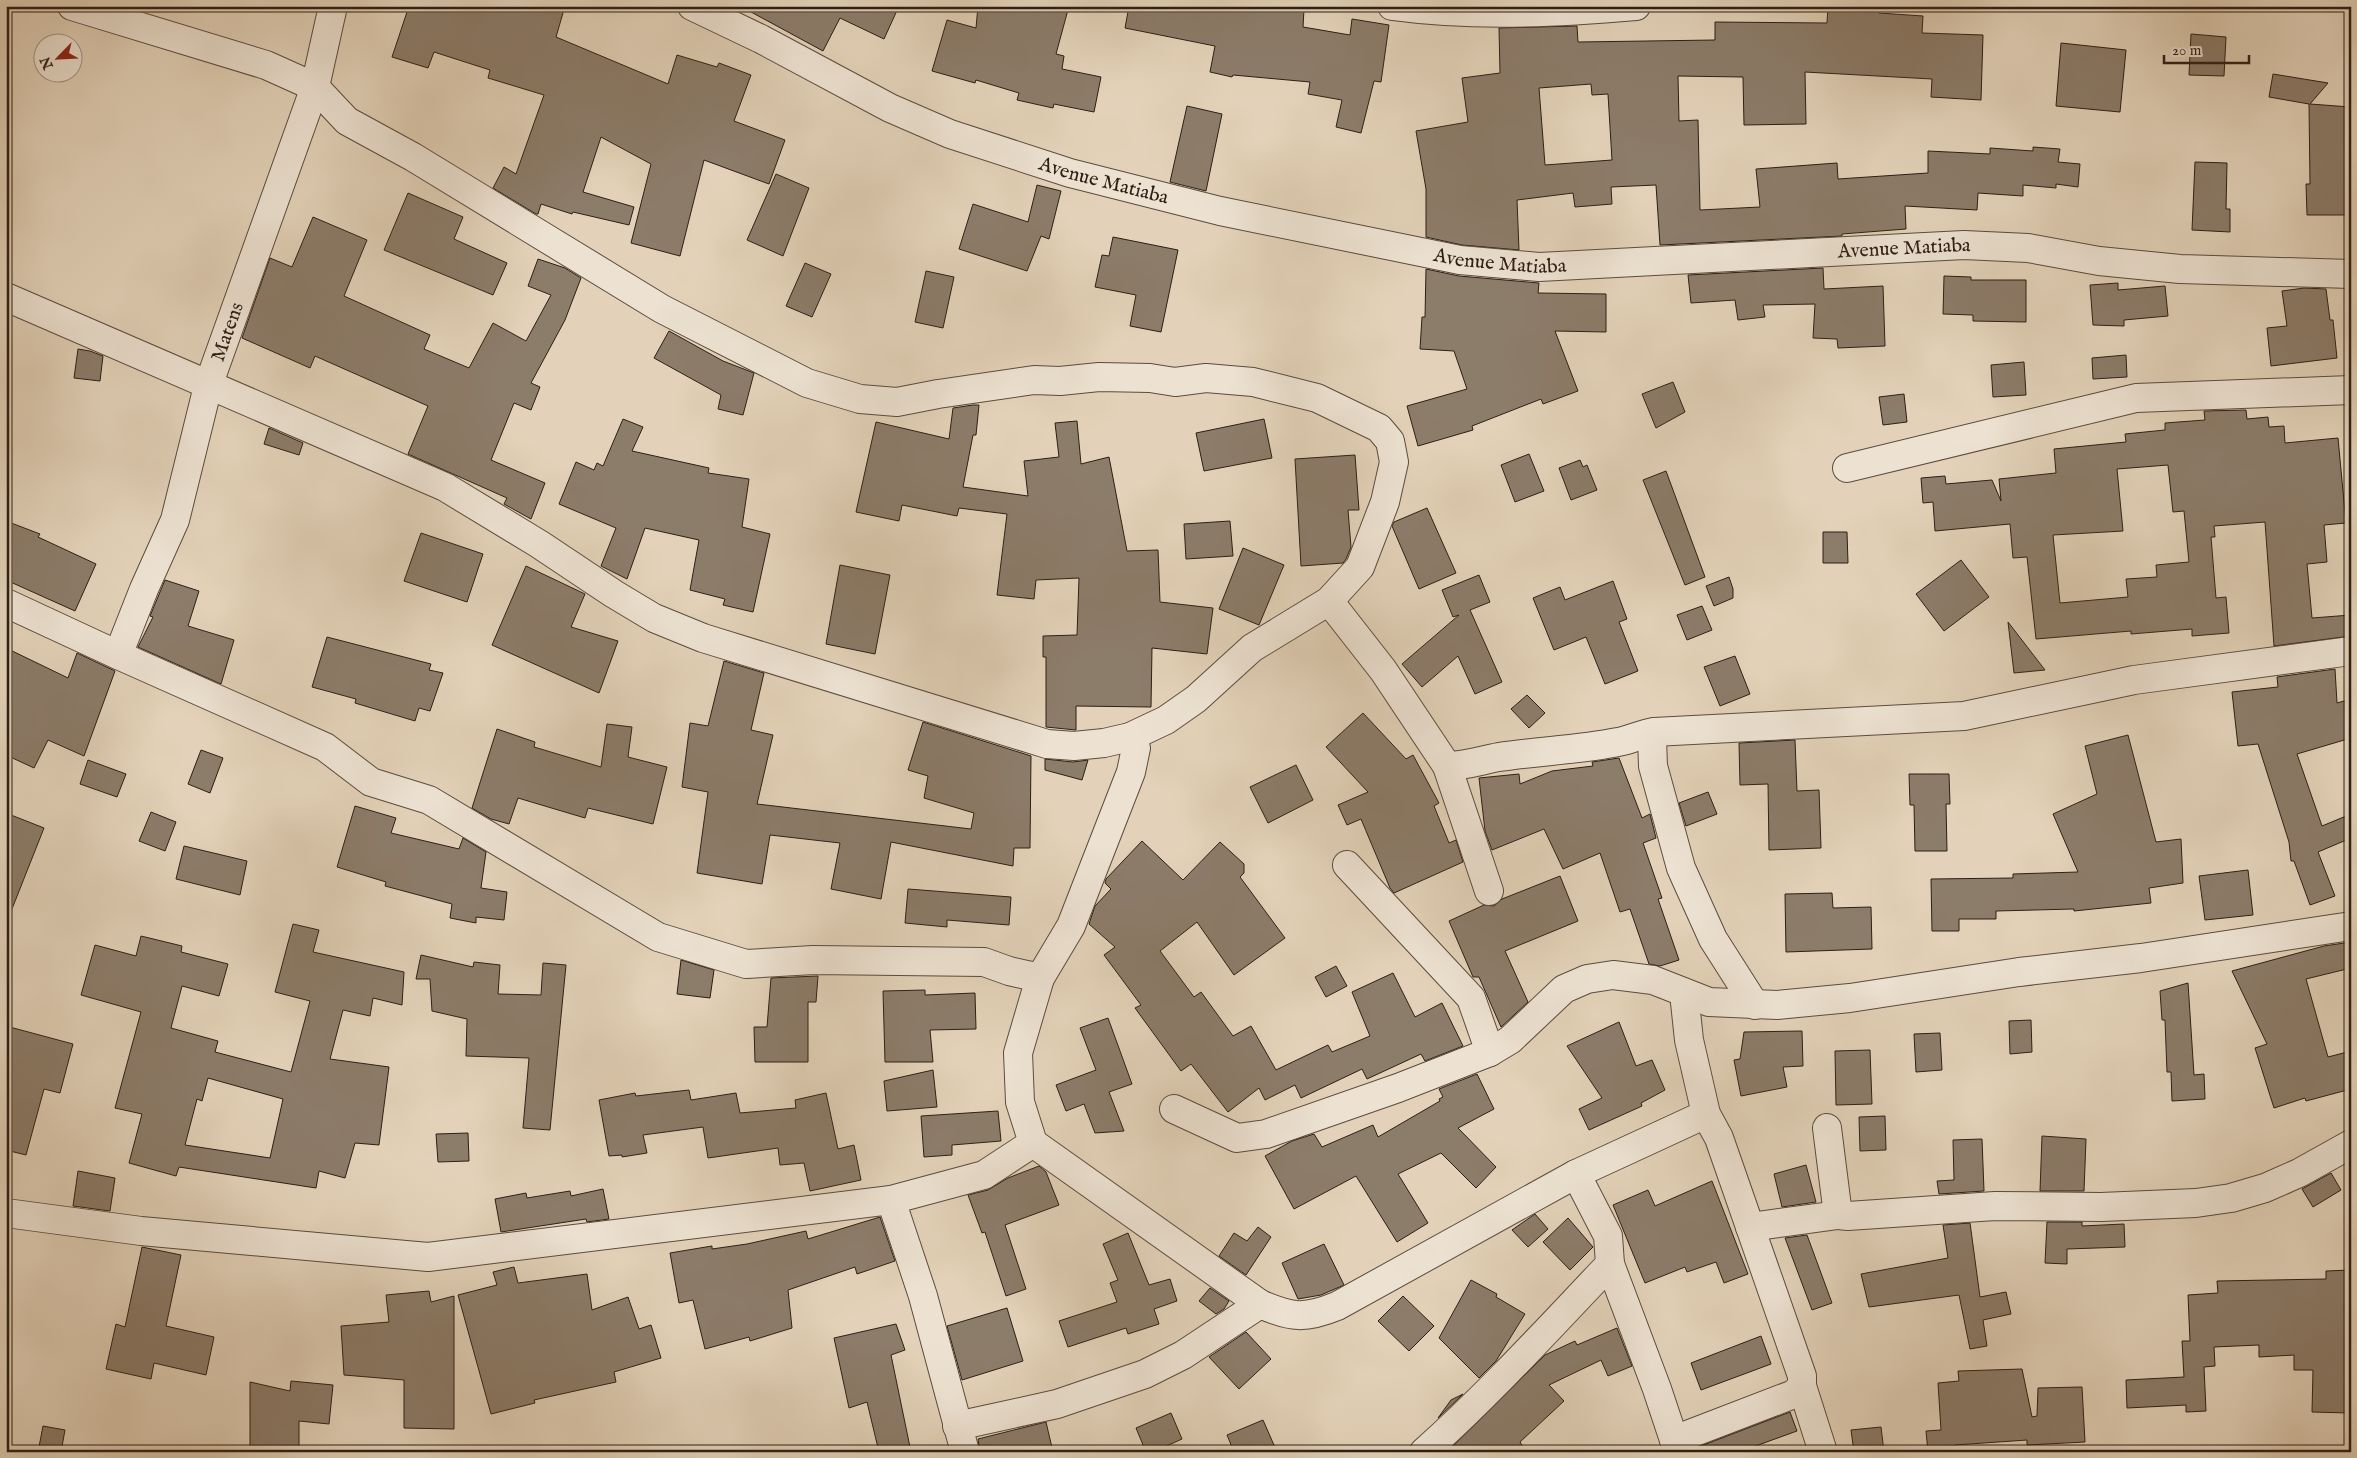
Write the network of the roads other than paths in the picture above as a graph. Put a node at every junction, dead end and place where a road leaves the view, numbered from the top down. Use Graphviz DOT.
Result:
graph roads {
  1 [pos="72,6"];
  2 [pos="333,6"];
  3 [pos="692,6"];
  4 [pos="1392,6"];
  5 [pos="1636,6"];
  6 [pos="315,87"];
  7 [pos="2351,274"];
  8 [pos="6,297"];
  9 [pos="208,386"];
  10 [pos="2351,390"];
  11 [pos="1847,468"];
  12 [pos="1329,601"];
  13 [pos="6,603"];
  14 [pos="2351,652"];
  15 [pos="118,655"];
  16 [pos="1654,732"];
  17 [pos="1130,736"];
  18 [pos="1447,766"];
  19 [pos="1347,865"];
  20 [pos="1489,891"];
  21 [pos="2351,926"];
  22 [pos="1040,978"];
  23 [pos="1684,993"];
  24 [pos="1755,1005"];
  25 [pos="1490,1052"];
  26 [pos="1174,1109"];
  27 [pos="1706,1114"];
  28 [pos="1827,1128"];
  29 [pos="1033,1143"];
  30 [pos="2351,1144"];
  31 [pos="1576,1174"];
  32 [pos="891,1200"];
  33 [pos="6,1213"];
  34 [pos="1838,1215"];
  35 [pos="1750,1226"];
  36 [pos="1610,1264"];
  37 [pos="1260,1304"];
  38 [pos="1802,1386"];
  39 [pos="957,1426"];
  40 [pos="1676,1446"];
  41 [pos="965,1452"];
  42 [pos="1424,1452"];
  43 [pos="1823,1452"];
  1 -- 6 [label="street"];
  2 -- 6 [label="street, Matens"];
  3 -- 7 [label="street, Avenue Matiaba"];
  4 -- 5 [label="street"];
  6 -- 9 [label="street, Matens"];
  6 -- 12 [label="street"];
  8 -- 9 [label="street"];
  9 -- 15 [label="street, Matens"];
  9 -- 17 [label="street"];
  10 -- 11 [label="street"];
  12 -- 17 [label="street"];
  12 -- 18 [label="street"];
  13 -- 15 [label="street"];
  14 -- 16 [label="street"];
  15 -- 22 [label="street"];
  16 -- 18 [label="street"];
  16 -- 24 [label="street"];
  17 -- 22 [label="street"];
  18 -- 20 [label="street"];
  19 -- 25 [label="street"];
  21 -- 24 [label="street"];
  22 -- 29 [label="street"];
  23 -- 24 [label="street"];
  23 -- 25 [label="street"];
  23 -- 27 [label="street"];
  25 -- 26 [label="street"];
  27 -- 31 [label="street"];
  27 -- 35 [label="street"];
  28 -- 34 [label="street"];
  29 -- 32 [label="street"];
  29 -- 37 [label="street"];
  30 -- 34 [label="street"];
  31 -- 36 [label="street"];
  31 -- 37 [label="street"];
  32 -- 33 [label="street"];
  32 -- 39 [label="street"];
  34 -- 35 [label="street"];
  35 -- 38 [label="street"];
  36 -- 40 [label="street"];
  36 -- 42 [label="street"];
  37 -- 39 [label="street"];
  38 -- 40 [label="street"];
  38 -- 43 [label="street"];
  39 -- 41 [label="street"];
}
